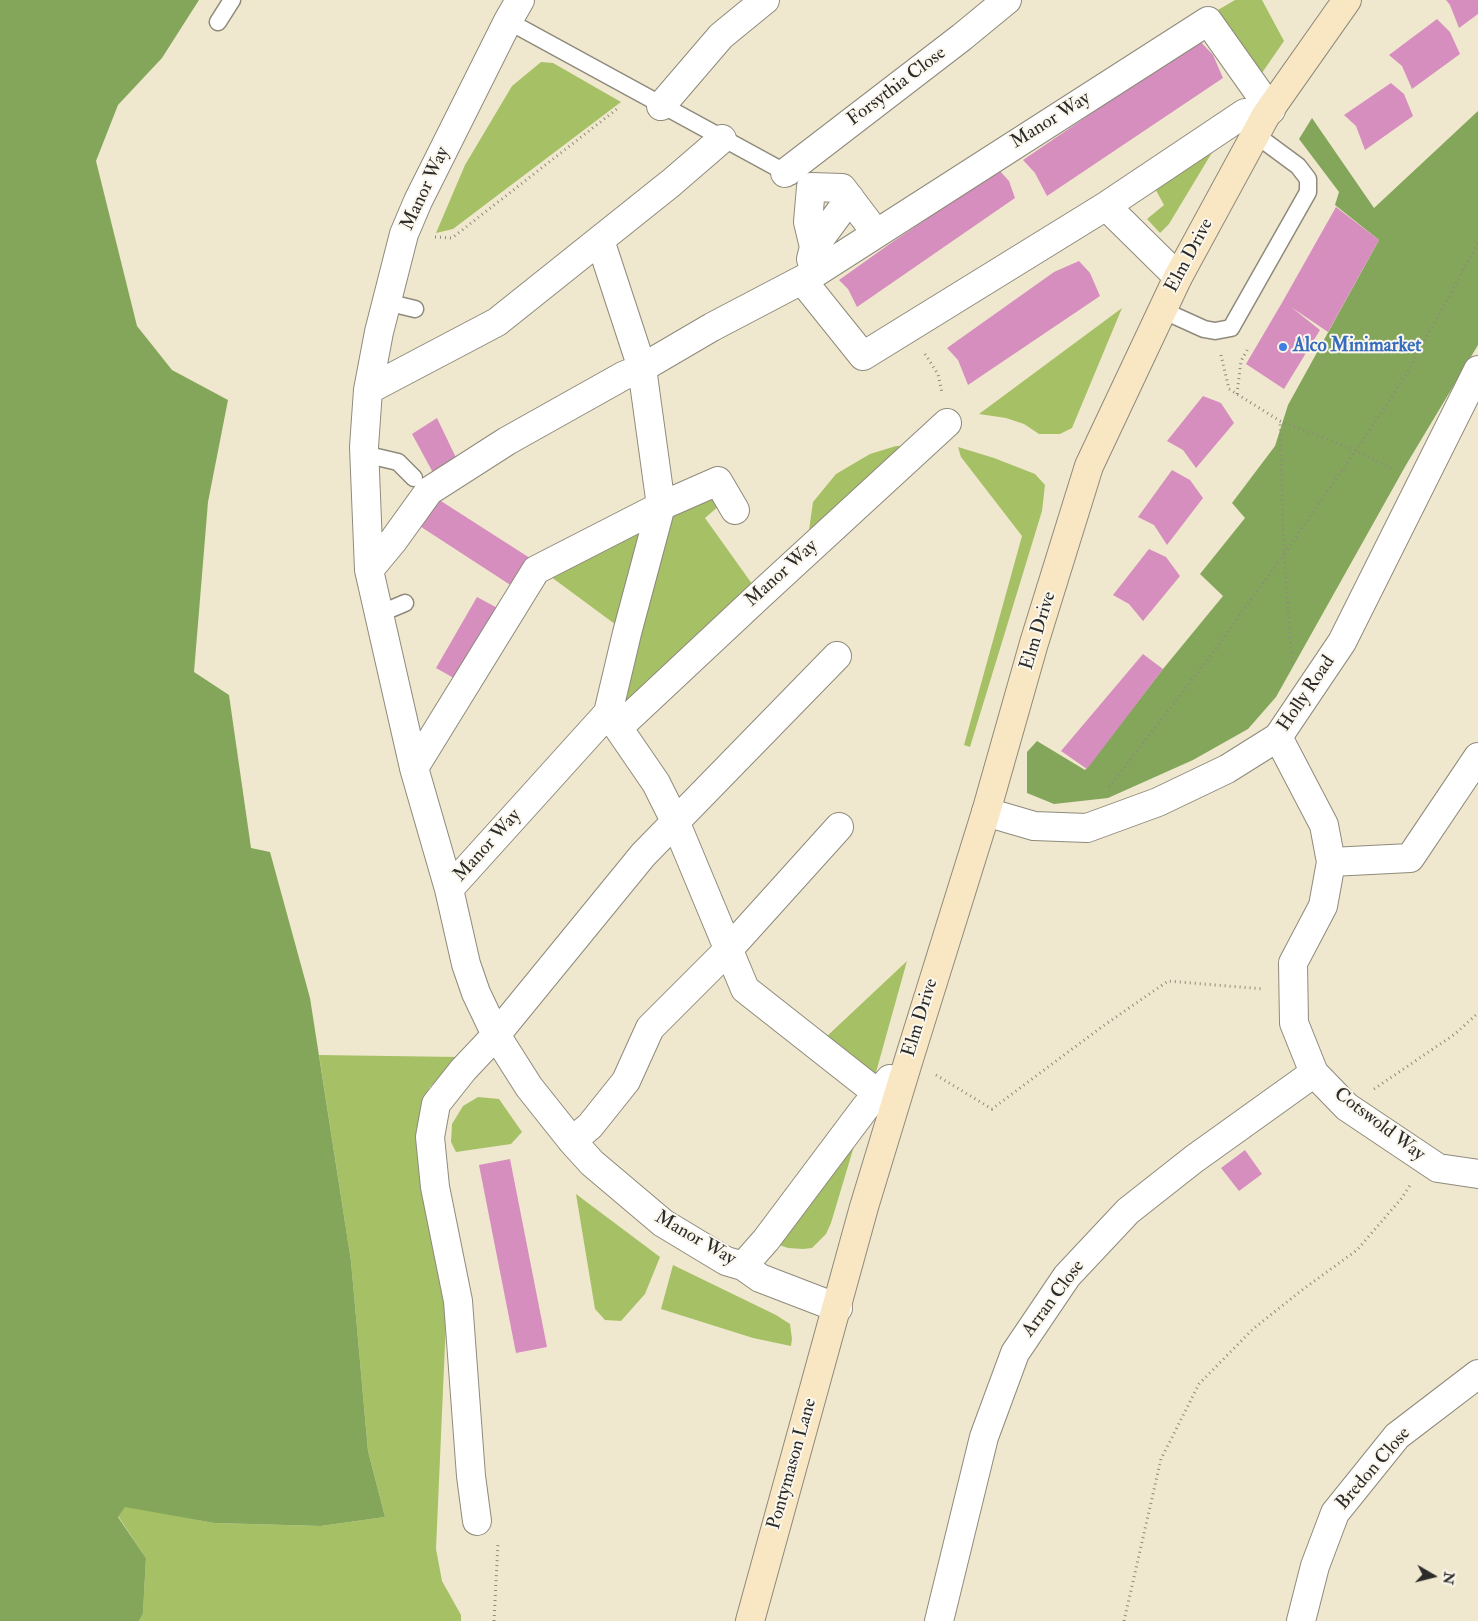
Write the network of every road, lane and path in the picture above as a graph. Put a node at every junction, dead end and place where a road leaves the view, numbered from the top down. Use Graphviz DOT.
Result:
graph roads {
  1 [pos="232,0"];
  2 [pos="765,0"];
  3 [pos="1007,0"];
  4 [pos="1347,0"];
  5 [pos="514,11"];
  6 [pos="218,22"];
  7 [pos="637,93"];
  8 [pos="661,106"];
  9 [pos="1264,120"];
  10 [pos="722,139"];
  11 [pos="785,172"];
  12 [pos="811,187"];
  13 [pos="850,198"];
  14 [pos="1106,206"];
  15 [pos="876,233"];
  16 [pos="404,234"];
  17 [pos="600,240"];
  18 [pos="1478,243"];
  19 [pos="811,267"];
  20 [pos="1178,277"];
  21 [pos="386,302"];
  22 [pos="415,309"];
  23 [pos="1162,310"];
  24 [pos="909,328"];
  25 [pos="1215,330"];
  26 [pos="642,368"];
  27 [pos="1478,370"];
  28 [pos="368,390"];
  29 [pos="1280,421"];
  30 [pos="948,423"];
  31 [pos="1355,450"];
  32 [pos="364,454"];
  33 [pos="414,478"];
  34 [pos="1421,484"];
  35 [pos="661,506"];
  36 [pos="735,510"];
  37 [pos="1284,554"];
  38 [pos="369,570"];
  39 [pos="405,603"];
  40 [pos="378,614"];
  41 [pos="837,656"];
  42 [pos="1295,712"];
  43 [pos="613,720"];
  44 [pos="1278,737"];
  45 [pos="1478,757"];
  46 [pos="414,768"];
  47 [pos="986,812"];
  48 [pos="675,821"];
  49 [pos="840,828"];
  50 [pos="1087,828"];
  51 [pos="1331,862"];
  52 [pos="449,890"];
  53 [pos="729,949"];
  54 [pos="1294,992"];
  55 [pos="1478,1012"];
  56 [pos="496,1035"];
  57 [pos="909,1059"];
  58 [pos="1314,1073"];
  59 [pos="877,1093"];
  60 [pos="1347,1107"];
  61 [pos="572,1141"];
  62 [pos="1426,1160"];
  63 [pos="1478,1174"];
  64 [pos="743,1266"];
  65 [pos="838,1308"];
  66 [pos="1478,1374"];
  67 [pos="476,1521"];
  68 [pos="494,1621"];
  69 [pos="750,1621"];
  70 [pos="939,1621"];
  71 [pos="1124,1621"];
  72 [pos="1301,1621"];
  1 -- 6 [label="lane"];
  2 -- 8 [label="street"];
  3 -- 11 [label="street, Forsythia Close"];
  4 -- 9 [label="street, Elm Drive"];
  5 -- 7 [label="lane"];
  5 -- 16 [label="street, Manor Way"];
  7 -- 8 [label="lane"];
  7 -- 16 [label="path"];
  8 -- 10 [label="lane"];
  9 -- 14 [label="street"];
  9 -- 15 [label="street, Manor Way"];
  9 -- 20 [label="street, Elm Drive"];
  9 -- 25 [label="lane"];
  10 -- 11 [label="lane"];
  10 -- 17 [label="street"];
  11 -- 12 [label="lane"];
  12 -- 13 [label="street"];
  12 -- 19 [label="street"];
  13 -- 15 [label="street"];
  13 -- 19 [label="street"];
  14 -- 20 [label="street"];
  14 -- 24 [label="street"];
  15 -- 19 [label="street, Manor Way"];
  16 -- 21 [label="street, Manor Way"];
  17 -- 26 [label="street, Manor Way"];
  17 -- 28 [label="street"];
  18 -- 31 [label="path"];
  19 -- 24 [label="street"];
  19 -- 26 [label="street, Manor Way"];
  20 -- 23 [label="street, Elm Drive"];
  21 -- 22 [label="lane"];
  21 -- 28 [label="street, Manor Way"];
  23 -- 25 [label="lane"];
  23 -- 47 [label="street, Elm Drive"];
  24 -- 30 [label="path"];
  25 -- 29 [label="path"];
  26 -- 35 [label="street, Manor Way"];
  26 -- 38 [label="street, Manor Way"];
  27 -- 34 [label="street, Holly Road"];
  28 -- 32 [label="street, Manor Way"];
  29 -- 31 [label="path"];
  29 -- 37 [label="path"];
  30 -- 43 [label="street, Manor Way"];
  31 -- 34 [label="path"];
  31 -- 37 [label="path"];
  32 -- 33 [label="lane"];
  32 -- 38 [label="street, Manor Way"];
  34 -- 42 [label="street, Holly Road"];
  35 -- 36 [label="street"];
  35 -- 43 [label="street, Manor Way"];
  35 -- 46 [label="street"];
  37 -- 42 [label="path"];
  37 -- 50 [label="path"];
  38 -- 40 [label="street, Manor Way"];
  39 -- 40 [label="lane"];
  40 -- 46 [label="street, Manor Way"];
  41 -- 48 [label="street"];
  42 -- 44 [label="street, Holly Road"];
  43 -- 48 [label="street"];
  43 -- 52 [label="street, Manor Way"];
  44 -- 50 [label="street, Holly Road"];
  44 -- 51 [label="street, Cotswold Way"];
  45 -- 51 [label="street"];
  46 -- 52 [label="street, Manor Way"];
  47 -- 50 [label="street, Holly Road"];
  47 -- 57 [label="street, Elm Drive"];
  48 -- 53 [label="street"];
  48 -- 56 [label="street"];
  49 -- 53 [label="street"];
  51 -- 54 [label="street, Cotswold Way"];
  52 -- 56 [label="street, Manor Way"];
  53 -- 59 [label="street"];
  53 -- 61 [label="street"];
  54 -- 57 [label="path"];
  54 -- 58 [label="street, Cotswold Way"];
  55 -- 60 [label="path"];
  56 -- 61 [label="street, Manor Way"];
  56 -- 67 [label="street"];
  57 -- 59 [label="street"];
  57 -- 65 [label="street, Elm Drive"];
  58 -- 60 [label="street, Cotswold Way"];
  58 -- 70 [label="street, Arran Close"];
  59 -- 64 [label="street"];
  60 -- 62 [label="street, Cotswold Way"];
  61 -- 64 [label="street, Manor Way"];
  62 -- 63 [label="street, Cotswold Way"];
  62 -- 71 [label="path"];
  64 -- 65 [label="street, Manor Way"];
  65 -- 69 [label="street, Pontymason Lane"];
  66 -- 72 [label="street, Bredon Close"];
  67 -- 68 [label="path"];
}
